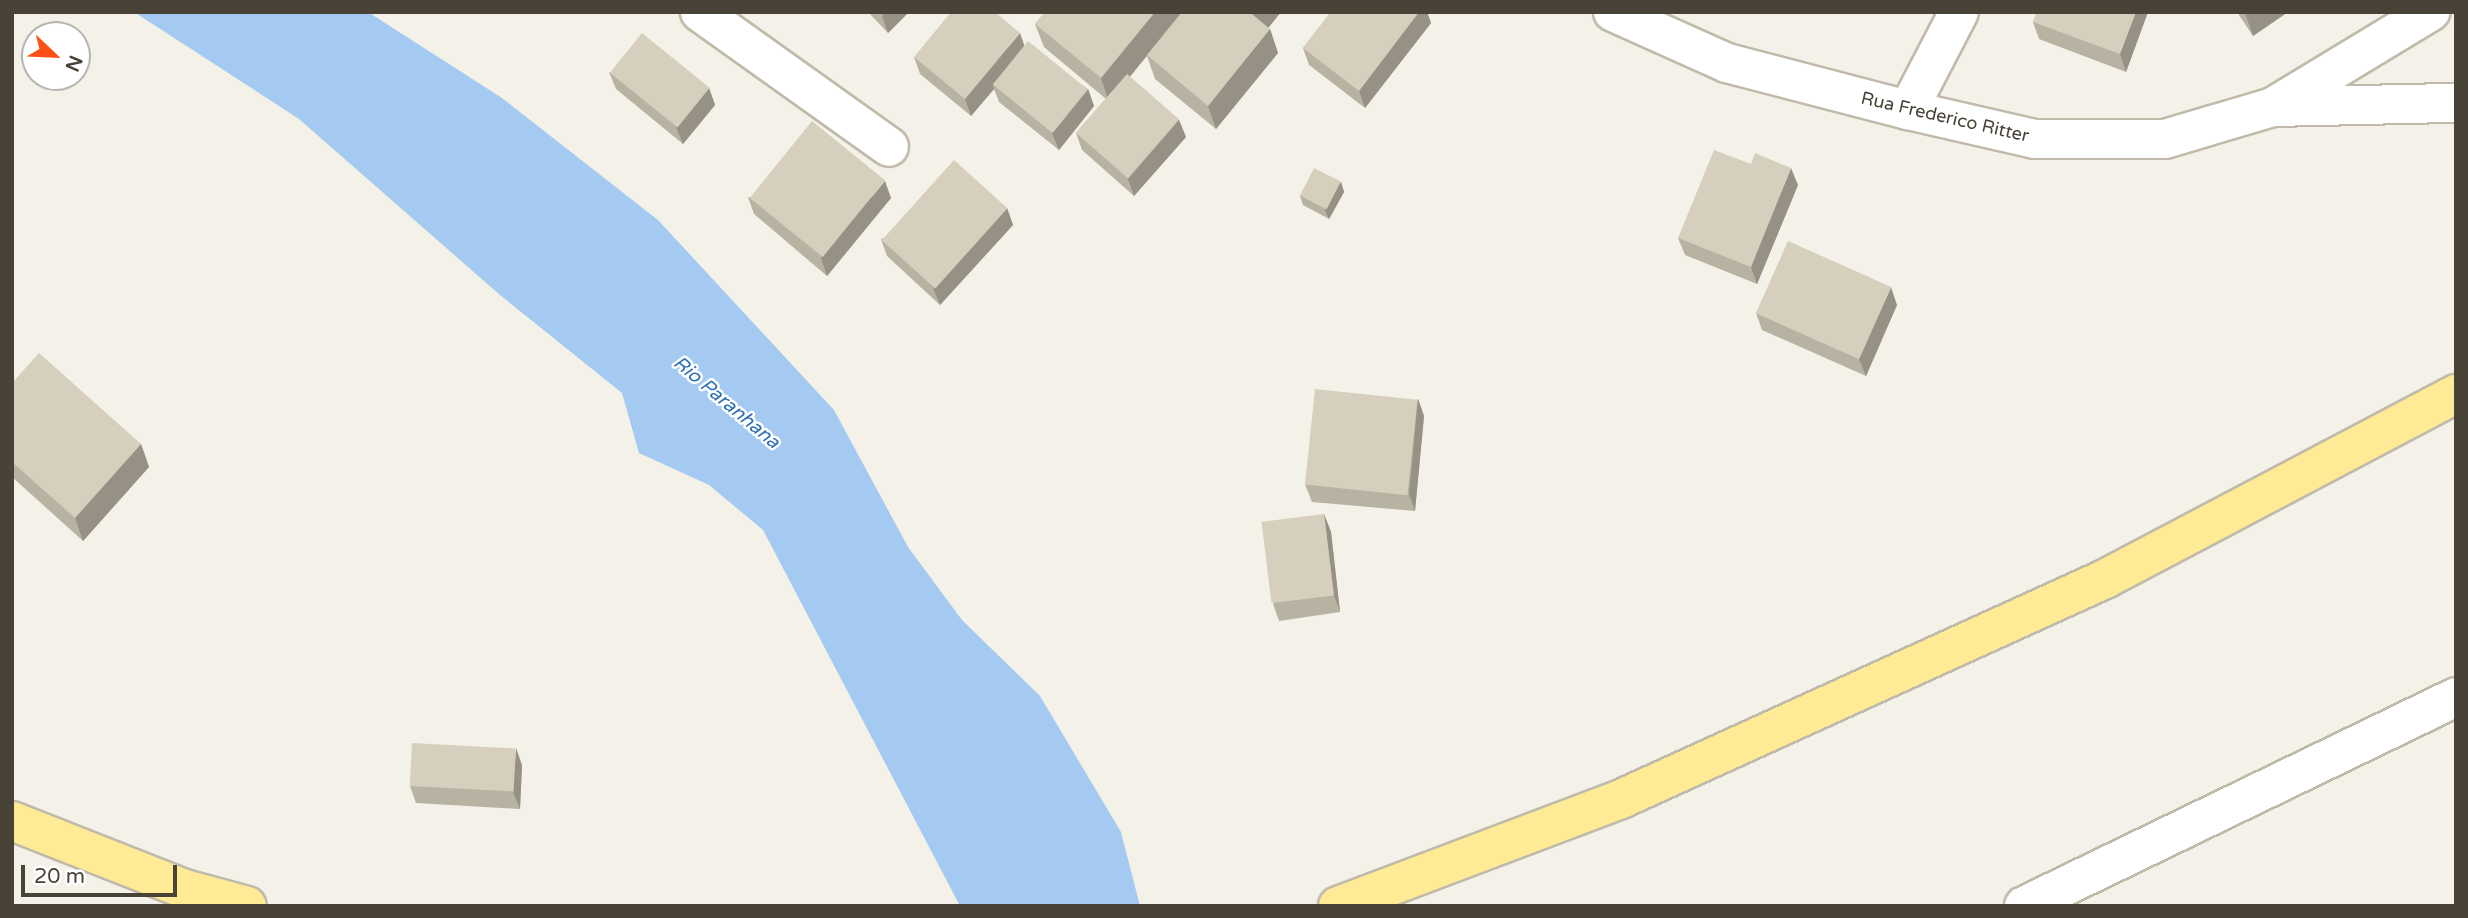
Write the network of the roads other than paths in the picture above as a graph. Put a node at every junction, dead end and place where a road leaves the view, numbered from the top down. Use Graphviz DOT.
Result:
graph roads {
  1 [pos="701,12"];
  2 [pos="1614,12"];
  3 [pos="1959,12"];
  4 [pos="2430,12"];
  5 [pos="2456,103"];
  6 [pos="2273,107"];
  7 [pos="1908,110"];
  8 [pos="889,147"];
  9 [pos="2456,394"];
  10 [pos="2456,697"];
  11 [pos="12,821"];
  12 [pos="189,897"];
  13 [pos="247,906"];
  14 [pos="1338,906"];
  15 [pos="2024,906"];
  1 -- 8 [label="street"];
  2 -- 7 [label="street, Rua Frederico Ritter"];
  3 -- 7 [label="street"];
  4 -- 6 [label="street"];
  5 -- 6 [label="street, Rua Frederico Ritter"];
  6 -- 7 [label="street, Rua Frederico Ritter"];
  9 -- 14 [label="main road"];
  10 -- 15 [label="street"];
  11 -- 12 [label="main road"];
  12 -- 13 [label="main road"];
}
